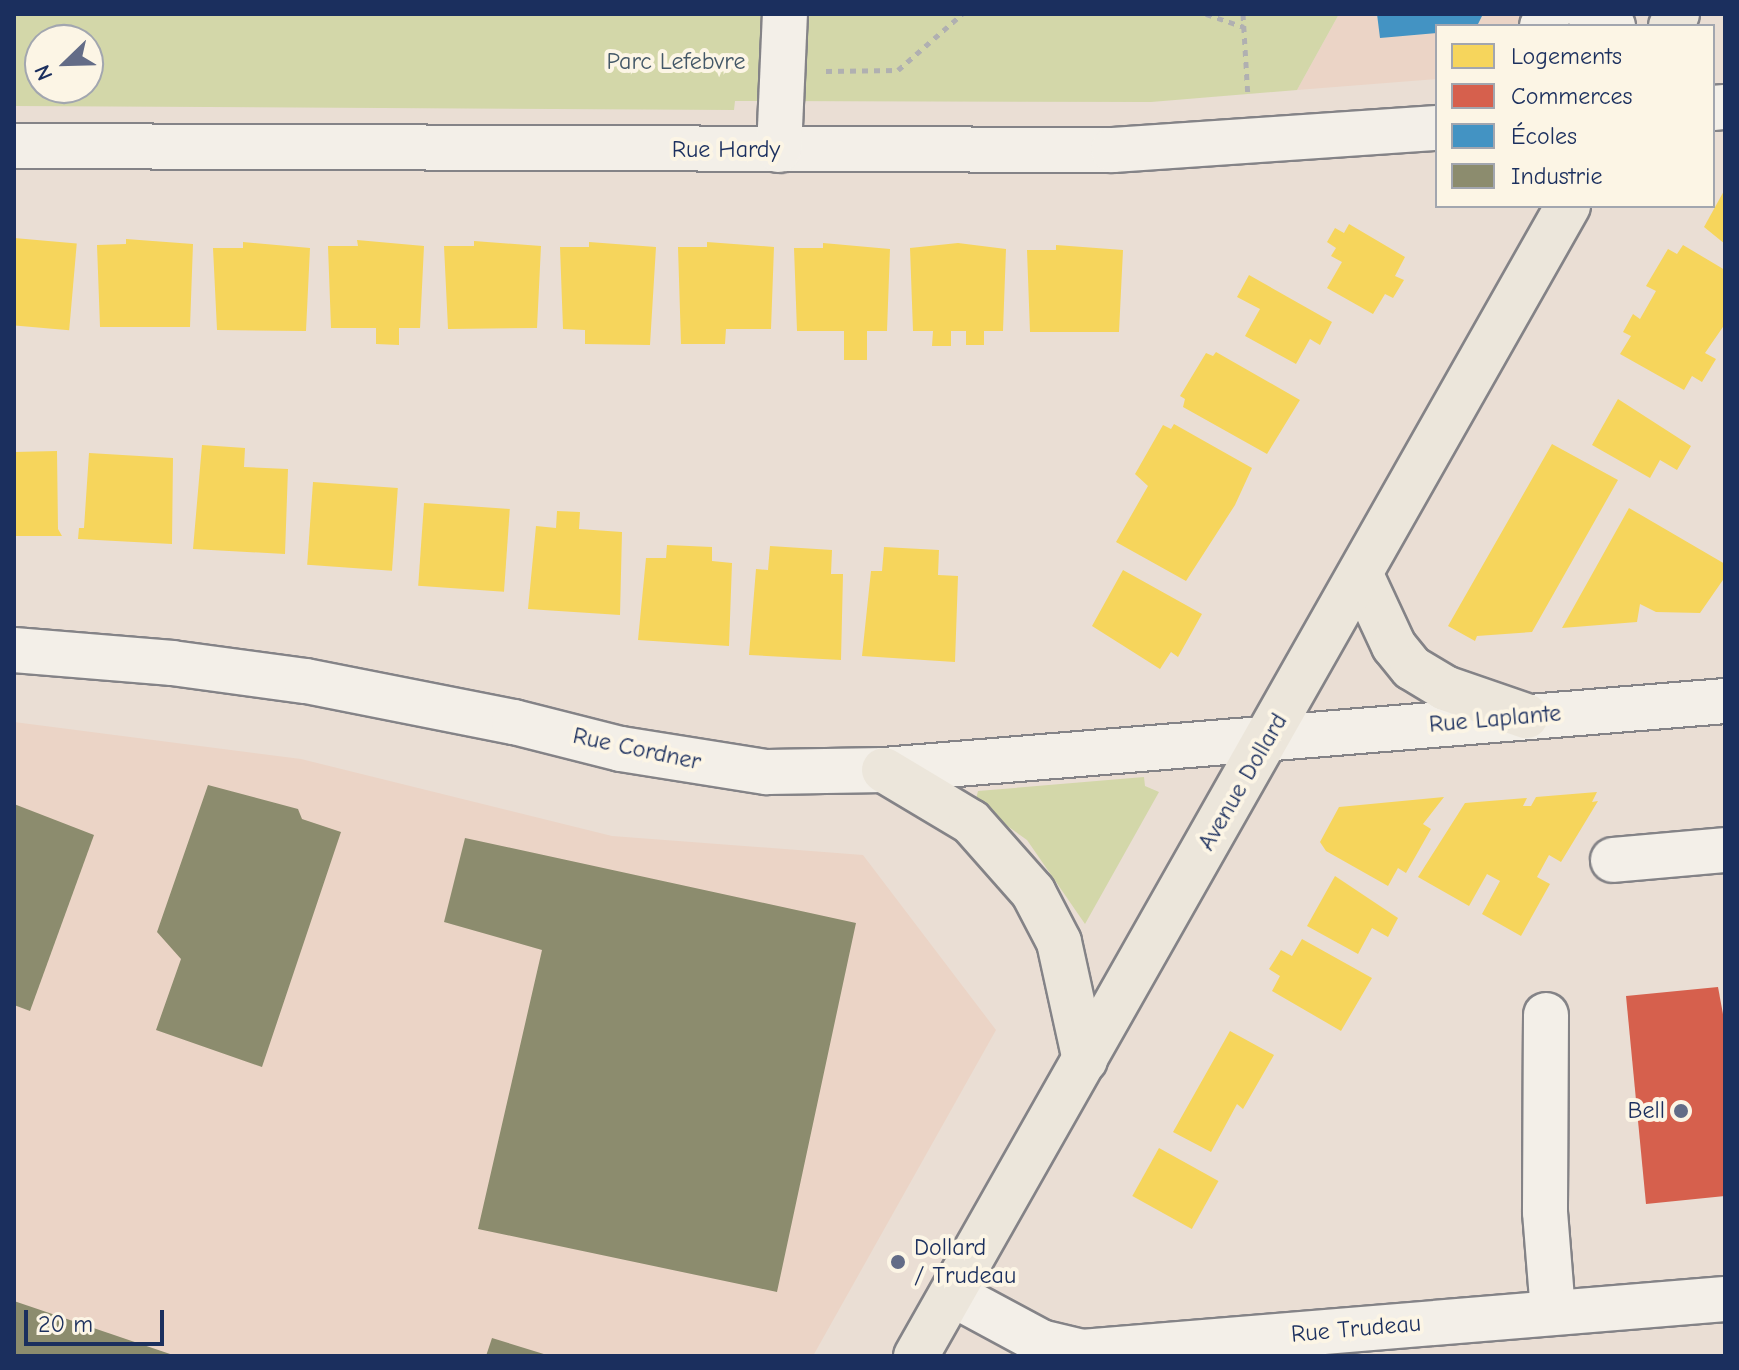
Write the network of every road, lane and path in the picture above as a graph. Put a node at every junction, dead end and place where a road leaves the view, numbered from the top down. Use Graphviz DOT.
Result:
graph roads {
  1 [pos="785,14"];
  2 [pos="962,14"];
  3 [pos="1206,14"];
  4 [pos="1243,14"];
  5 [pos="1589,14"];
  6 [pos="1609,24"];
  7 [pos="1244,27"];
  8 [pos="815,70"];
  9 [pos="1248,98"];
  10 [pos="1435,128"];
  11 [pos="14,146"];
  12 [pos="779,150"];
  13 [pos="1567,208"];
  14 [pos="1361,575"];
  15 [pos="14,650"];
  16 [pos="1725,701"];
  17 [pos="1526,716"];
  18 [pos="1266,740"];
  19 [pos="884,770"];
  20 [pos="1725,850"];
  21 [pos="1613,860"];
  22 [pos="1546,1015"];
  23 [pos="1085,1060"];
  24 [pos="952,1294"];
  25 [pos="1725,1299"];
  26 [pos="1553,1312"];
  27 [pos="916,1356"];
  1 -- 12 [label="street"];
  2 -- 8 [label="path"];
  3 -- 7 [label="path"];
  4 -- 7 [label="path"];
  5 -- 6 [label="street"];
  7 -- 9 [label="path"];
  10 -- 12 [label="street, Rue Hardy"];
  11 -- 12 [label="street, Rue Hardy"];
  13 -- 14 [label="main road, Avenue Dollard"];
  14 -- 17 [label="main road"];
  14 -- 18 [label="main road, Avenue Dollard"];
  15 -- 19 [label="street, Rue Cordner"];
  16 -- 17 [label="street, Rue Laplante"];
  17 -- 18 [label="street, Rue Laplante"];
  18 -- 19 [label="street, Rue Cordner"];
  18 -- 23 [label="main road, Avenue Dollard"];
  19 -- 23 [label="main road"];
  20 -- 21 [label="street"];
  22 -- 26 [label="street"];
  23 -- 24 [label="main road, Avenue Dollard"];
  24 -- 26 [label="street, Rue Trudeau"];
  24 -- 27 [label="main road, Avenue Dollard"];
  25 -- 26 [label="street, Rue Trudeau"];
}
